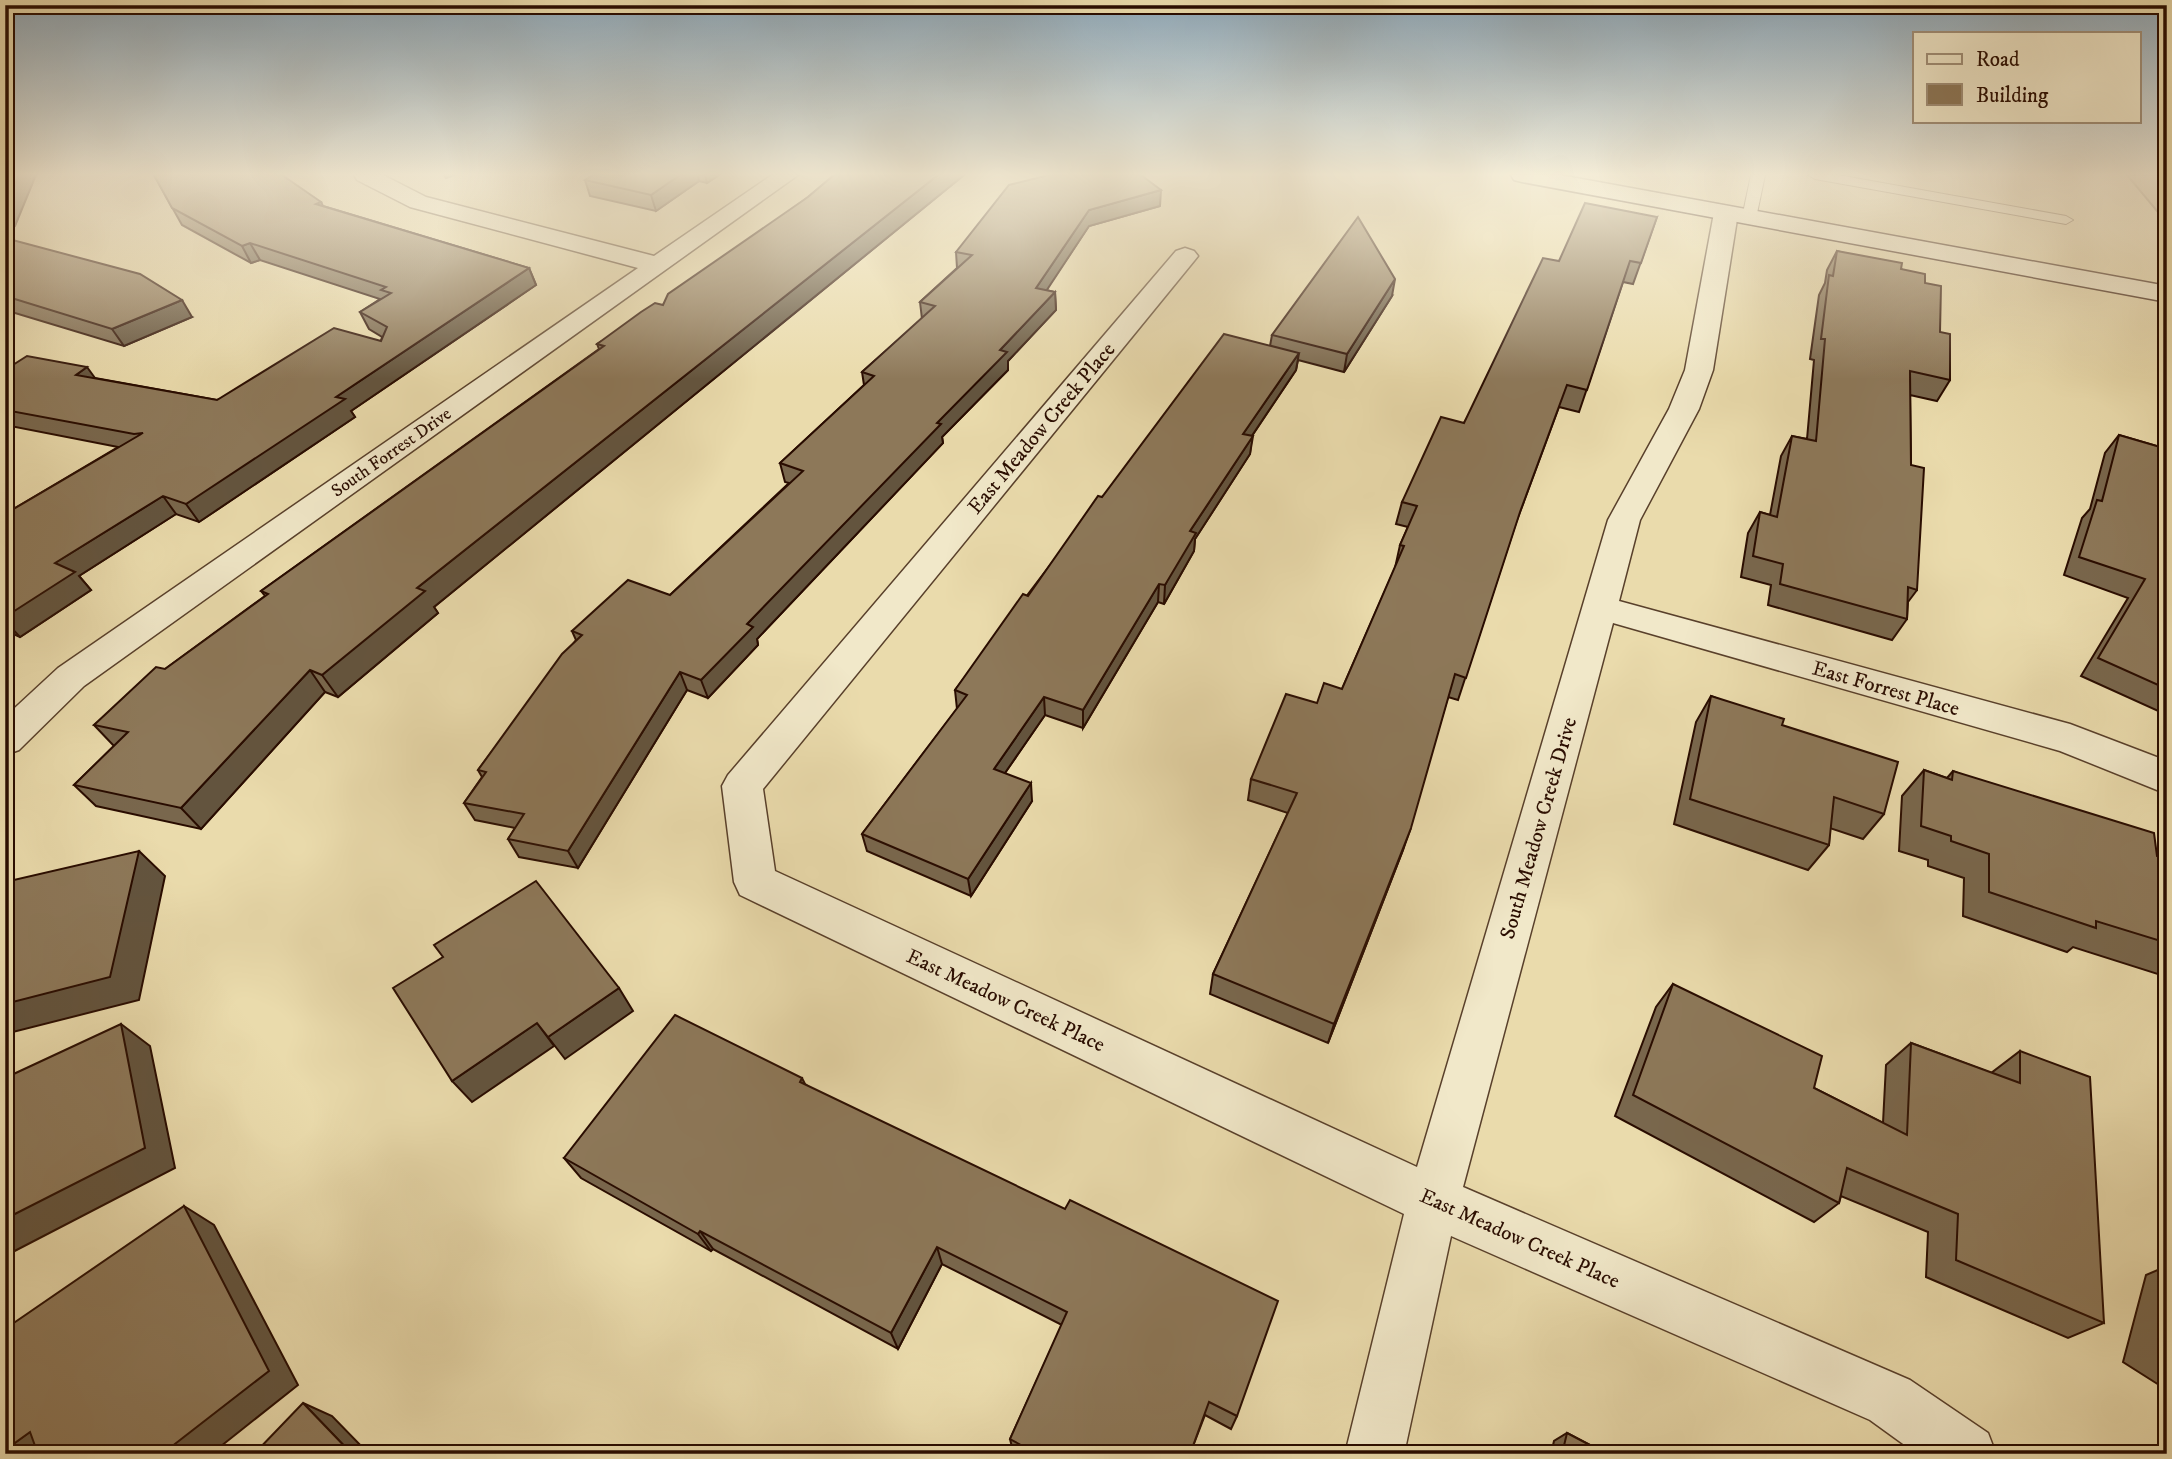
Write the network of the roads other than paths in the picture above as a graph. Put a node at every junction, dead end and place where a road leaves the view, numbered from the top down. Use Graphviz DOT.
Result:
graph roads {
  1 [pos="574,243"];
  2 [pos="689,243"];
  3 [pos="1730,243"];
  4 [pos="1886,243"];
  5 [pos="1185,256"];
  6 [pos="657,265"];
  7 [pos="2167,294"];
  8 [pos="1601,608"];
  9 [pos="5,740"];
  10 [pos="2167,778"];
  11 [pos="1433,1201"];
  12 [pos="1374,1454"];
  13 [pos="1967,1454"];
  1 -- 6 [label="street"];
  2 -- 6 [label="street, South Forrest Drive"];
  3 -- 8 [label="street, South Meadow Creek Drive"];
  4 -- 7 [label="street"];
  5 -- 11 [label="street, East Meadow Creek Place"];
  6 -- 9 [label="street, South Forrest Drive"];
  8 -- 10 [label="street, East Forrest Place"];
  8 -- 11 [label="street, South Meadow Creek Drive"];
  11 -- 12 [label="street, South Meadow Creek Drive"];
  11 -- 13 [label="street, East Meadow Creek Place"];
}
